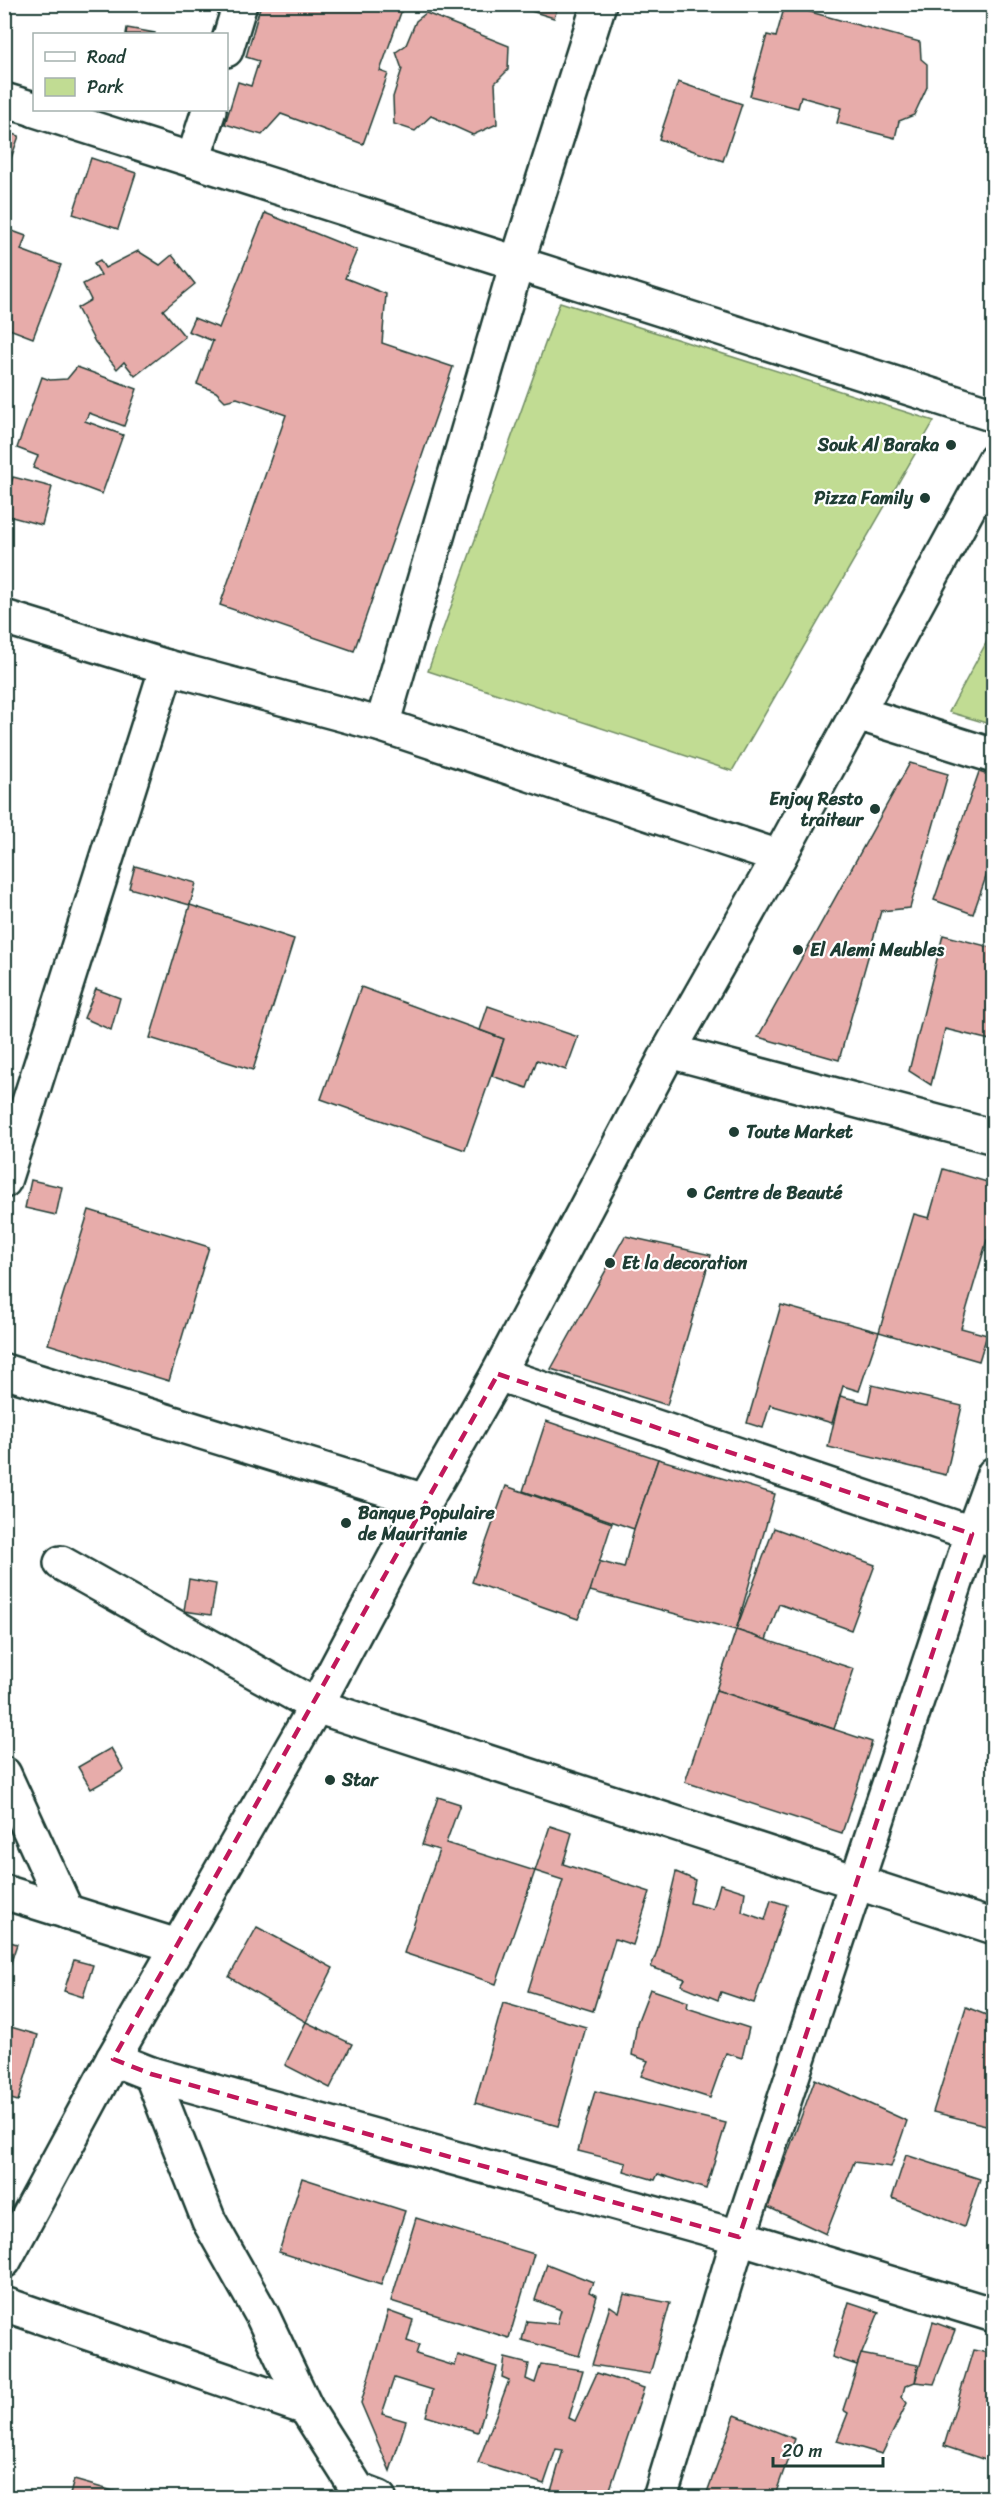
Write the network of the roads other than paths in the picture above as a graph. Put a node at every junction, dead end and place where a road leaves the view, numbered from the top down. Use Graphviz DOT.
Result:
graph roads {
  1 [pos="240,4"];
  2 [pos="599,4"];
  3 [pos="228,43"];
  4 [pos="4,100"];
  5 [pos="33,108"];
  6 [pos="41,111"];
  7 [pos="209,111"];
  8 [pos="194,160"];
  9 [pos="517,263"];
  10 [pos="993,415"];
  11 [pos="993,461"];
  12 [pos="4,617"];
  13 [pos="167,667"];
  14 [pos="856,713"];
  15 [pos="382,725"];
  16 [pos="993,756"];
  17 [pos="778,856"];
  18 [pos="669,1051"];
  19 [pos="993,1137"];
  20 [pos="4,1181"];
  21 [pos="4,1371"];
  22 [pos="498,1374"];
  23 [pos="993,1474"];
  24 [pos="425,1501"];
  25 [pos="983,1537"];
  26 [pos="61,1563"];
  27 [pos="316,1706"];
  28 [pos="4,1774"];
  29 [pos="856,1883"];
  30 [pos="4,1892"];
  31 [pos="67,1912"];
  32 [pos="993,1927"];
  33 [pos="177,1946"];
  34 [pos="113,2059"];
  35 [pos="152,2074"];
  36 [pos="739,2236"];
  37 [pos="4,2261"];
  38 [pos="4,2304"];
  39 [pos="993,2314"];
  40 [pos="306,2408"];
  41 [pos="364,2495"];
  42 [pos="660,2498"];
  1 -- 3 [label="street"];
  2 -- 9 [label="street"];
  4 -- 5 [label="street"];
  6 -- 8 [label="street"];
  7 -- 8 [label="street"];
  8 -- 9 [label="street"];
  9 -- 10 [label="street"];
  9 -- 15 [label="street"];
  11 -- 14 [label="street"];
  12 -- 13 [label="street"];
  13 -- 15 [label="street"];
  13 -- 20 [label="street"];
  14 -- 16 [label="street"];
  14 -- 17 [label="street"];
  15 -- 17 [label="street"];
  17 -- 18 [label="street"];
  18 -- 19 [label="street"];
  18 -- 22 [label="street"];
  21 -- 24 [label="street"];
  22 -- 24 [label="street"];
  22 -- 25 [label="street"];
  23 -- 25 [label="street"];
  24 -- 27 [label="street"];
  25 -- 29 [label="street"];
  26 -- 27 [label="street"];
  27 -- 29 [label="street"];
  27 -- 33 [label="street"];
  28 -- 31 [label="street"];
  29 -- 32 [label="street"];
  29 -- 36 [label="street"];
  30 -- 31 [label="street"];
  31 -- 33 [label="street"];
  33 -- 34 [label="street"];
  34 -- 35 [label="street"];
  34 -- 37 [label="street"];
  35 -- 36 [label="street"];
  35 -- 40 [label="street"];
  36 -- 39 [label="street"];
  36 -- 42 [label="street"];
  38 -- 40 [label="street"];
  40 -- 41 [label="street"];
}
